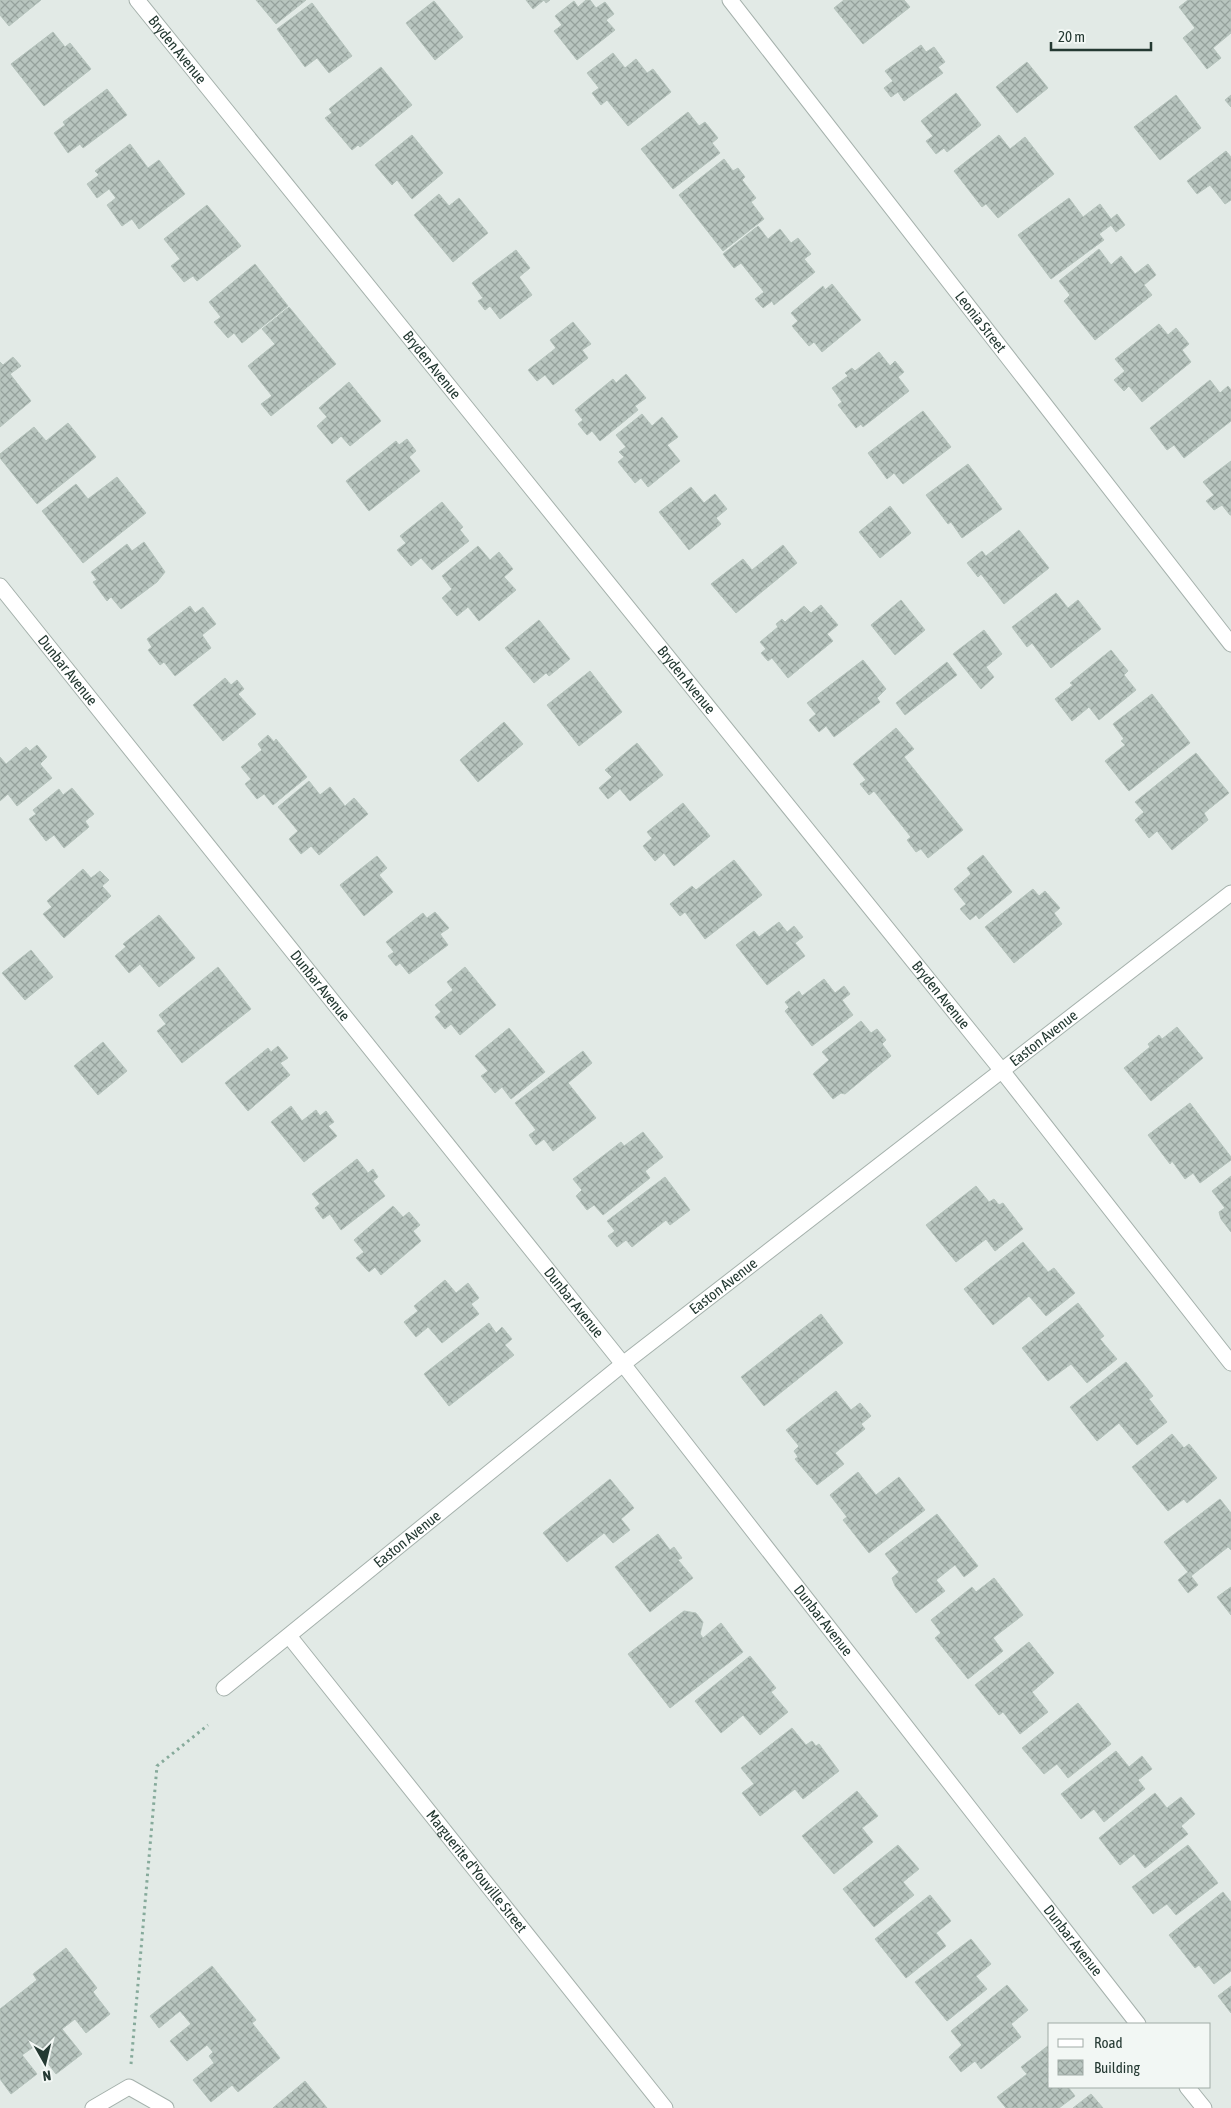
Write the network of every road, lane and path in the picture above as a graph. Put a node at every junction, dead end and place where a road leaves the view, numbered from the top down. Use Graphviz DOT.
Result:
graph roads {
  1 [pos="137,0"];
  2 [pos="730,0"];
  3 [pos="0,586"];
  4 [pos="1231,644"];
  5 [pos="1231,893"];
  6 [pos="1003,1072"];
  7 [pos="1231,1363"];
  8 [pos="623,1364"];
  9 [pos="289,1636"];
  10 [pos="224,1688"];
  11 [pos="208,1725"];
  12 [pos="1137,2023"];
  13 [pos="129,2087"];
  14 [pos="1188,2088"];
  15 [pos="93,2108"];
  16 [pos="166,2108"];
  17 [pos="665,2108"];
  18 [pos="1204,2108"];
  1 -- 6 [label="street, Bryden Avenue"];
  2 -- 4 [label="street, Leonia Street"];
  3 -- 8 [label="street, Dunbar Avenue"];
  5 -- 6 [label="street, Easton Avenue"];
  6 -- 7 [label="street, Bryden Avenue"];
  6 -- 8 [label="street, Easton Avenue"];
  8 -- 9 [label="street, Easton Avenue"];
  8 -- 12 [label="street, Dunbar Avenue"];
  9 -- 10 [label="street, Easton Avenue"];
  9 -- 17 [label="street, Marguerite d'Youville Street"];
  11 -- 13 [label="path"];
  13 -- 15 [label="street"];
  13 -- 16 [label="street"];
  14 -- 18 [label="street"];
}
